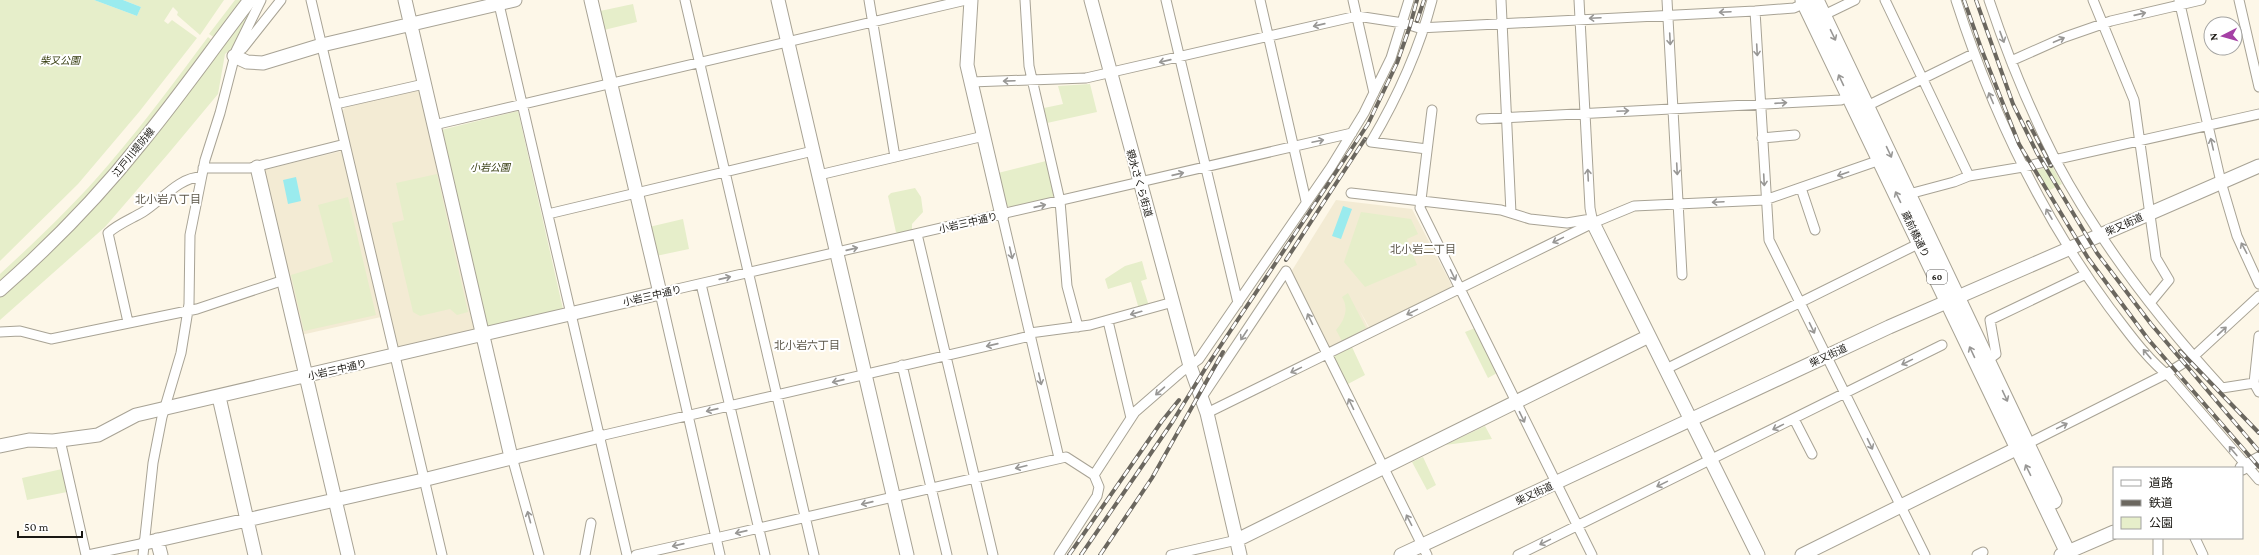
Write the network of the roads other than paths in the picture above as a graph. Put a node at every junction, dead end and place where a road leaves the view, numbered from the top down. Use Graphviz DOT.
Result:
graph roads {
  1 [pos="250,0"];
  2 [pos="261,0"];
  3 [pos="281,0"];
  4 [pos="311,0"];
  5 [pos="405,0"];
  6 [pos="515,0"];
  7 [pos="592,0"];
  8 [pos="685,0"];
  9 [pos="778,0"];
  10 [pos="869,0"];
  11 [pos="966,0"];
  12 [pos="971,0"];
  13 [pos="1025,0"];
  14 [pos="1091,0"];
  15 [pos="1166,0"];
  16 [pos="1260,0"];
  17 [pos="1353,0"];
  18 [pos="1409,0"];
  19 [pos="1432,0"];
  20 [pos="1501,0"];
  21 [pos="1579,0"];
  22 [pos="1667,0"];
  23 [pos="1855,0"];
  24 [pos="1885,0"];
  25 [pos="1956,0"];
  26 [pos="1989,0"];
  27 [pos="2093,0"];
  28 [pos="2201,0"];
  29 [pos="2240,0"];
  30 [pos="1808,1"];
  31 [pos="499,2"];
  32 [pos="2180,2"];
  33 [pos="1755,11"];
  34 [pos="1669,15"];
  35 [pos="1824,15"];
  36 [pos="1357,16"];
  37 [pos="1580,19"];
  38 [pos="873,22"];
  39 [pos="1403,23"];
  40 [pos="411,24"];
  41 [pos="1502,24"];
  42 [pos="2103,25"];
  43 [pos="1423,28"];
  44 [pos="1268,37"];
  45 [pos="788,42"];
  46 [pos="322,45"];
  47 [pos="1973,54"];
  48 [pos="235,55"];
  49 [pos="1180,58"];
  50 [pos="2010,61"];
  51 [pos="700,62"];
  52 [pos="1110,74"];
  53 [pos="1922,78"];
  54 [pos="1032,80"];
  55 [pos="971,82"];
  56 [pos="611,83"];
  57 [pos="424,84"];
  58 [pos="2259,87"];
  59 [pos="1374,93"];
  60 [pos="1849,96"];
  61 [pos="336,104"];
  62 [pos="522,104"];
  63 [pos="1760,105"];
  64 [pos="1867,106"];
  65 [pos="1673,109"];
  66 [pos="1432,110"];
  67 [pos="1584,113"];
  68 [pos="2259,114"];
  69 [pos="1507,118"];
  70 [pos="1481,119"];
  71 [pos="434,125"];
  72 [pos="2208,126"];
  73 [pos="1352,133"];
  74 [pos="1795,135"];
  75 [pos="984,136"];
  76 [pos="1762,138"];
  77 [pos="2139,140"];
  78 [pos="345,144"];
  79 [pos="1294,146"];
  80 [pos="1427,149"];
  81 [pos="813,151"];
  82 [pos="895,157"];
  83 [pos="1880,160"];
  84 [pos="2056,160"];
  85 [pos="2024,166"];
  86 [pos="2259,166"];
  87 [pos="257,167"];
  88 [pos="1205,167"];
  89 [pos="204,168"];
  90 [pos="725,172"];
  91 [pos="818,175"];
  92 [pos="1969,176"];
  93 [pos="202,177"];
  94 [pos="2221,182"];
  95 [pos="1140,183"];
  96 [pos="1801,188"];
  97 [pos="636,193"];
  98 [pos="1351,193"];
  99 [pos="1909,194"];
  100 [pos="1306,200"];
  101 [pos="1765,200"];
  102 [pos="1060,201"];
  103 [pos="1420,201"];
  104 [pos="1679,204"];
  105 [pos="1511,213"];
  106 [pos="2150,213"];
  107 [pos="548,214"];
  108 [pos="1002,215"];
  109 [pos="1591,219"];
  110 [pos="1815,230"];
  111 [pos="917,234"];
  112 [pos="2101,234"];
  113 [pos="1920,242"];
  114 [pos="2069,248"];
  115 [pos="837,252"];
  116 [pos="748,273"];
  117 [pos="2086,274"];
  118 [pos="1682,275"];
  119 [pos="284,280"];
  120 [pos="701,284"];
  121 [pos="2259,284"];
  122 [pos="1460,289"];
  123 [pos="0,290"];
  124 [pos="660,293"];
  125 [pos="2259,296"];
  126 [pos="1953,298"];
  127 [pos="1173,302"];
  128 [pos="1238,302"];
  129 [pos="2150,303"];
  130 [pos="1800,304"];
  131 [pos="188,310"];
  132 [pos="571,314"];
  133 [pos="1108,321"];
  134 [pos="128,322"];
  135 [pos="1078,327"];
  136 [pos="0,332"];
  137 [pos="1030,334"];
  138 [pos="484,335"];
  139 [pos="1649,336"];
  140 [pos="2259,336"];
  141 [pos="1942,345"];
  142 [pos="2258,351"];
  143 [pos="1327,354"];
  144 [pos="395,356"];
  145 [pos="946,356"];
  146 [pos="1826,356"];
  147 [pos="2194,357"];
  148 [pos="1988,360"];
  149 [pos="902,365"];
  150 [pos="1190,366"];
  151 [pos="1666,370"];
  152 [pos="865,374"];
  153 [pos="2166,374"];
  154 [pos="306,376"];
  155 [pos="2254,383"];
  156 [pos="2259,392"];
  157 [pos="1845,393"];
  158 [pos="777,395"];
  159 [pos="219,397"];
  160 [pos="1202,397"];
  161 [pos="1515,402"];
  162 [pos="730,406"];
  163 [pos="165,408"];
  164 [pos="1208,413"];
  165 [pos="688,415"];
  166 [pos="1131,418"];
  167 [pos="1691,419"];
  168 [pos="1794,419"];
  169 [pos="600,436"];
  170 [pos="60,440"];
  171 [pos="0,446"];
  172 [pos="2022,446"];
  173 [pos="1812,454"];
  174 [pos="512,457"];
  175 [pos="1059,458"];
  176 [pos="2259,459"];
  177 [pos="1710,460"];
  178 [pos="1383,467"];
  179 [pos="2244,467"];
  180 [pos="1094,475"];
  181 [pos="975,478"];
  182 [pos="423,480"];
  183 [pos="2259,480"];
  184 [pos="1555,483"];
  185 [pos="932,488"];
  186 [pos="894,497"];
  187 [pos="335,500"];
  188 [pos="1900,506"];
  189 [pos="805,518"];
  190 [pos="247,520"];
  191 [pos="590,523"];
  192 [pos="1577,526"];
  193 [pos="758,528"];
  194 [pos="2113,532"];
  195 [pos="716,537"];
  196 [pos="2158,539"];
  197 [pos="2195,539"];
  198 [pos="1237,540"];
  199 [pos="148,546"];
  200 [pos="1424,550"];
  201 [pos="2071,553"];
  202 [pos="87,555"];
  203 [pos="161,555"];
  204 [pos="255,555"];
  205 [pos="348,555"];
  206 [pos="442,555"];
  207 [pos="539,555"];
  208 [pos="585,555"];
  209 [pos="627,555"];
  210 [pos="636,555"];
  211 [pos="720,555"];
  212 [pos="765,555"];
  213 [pos="814,555"];
  214 [pos="907,555"];
  215 [pos="947,555"];
  216 [pos="993,555"];
  217 [pos="1059,555"];
  218 [pos="1171,555"];
  219 [pos="1240,555"];
  220 [pos="1401,555"];
  221 [pos="1518,555"];
  222 [pos="1592,555"];
  223 [pos="1758,555"];
  224 [pos="1802,555"];
  225 [pos="1925,555"];
  226 [pos="2158,555"];
  227 [pos="2203,555"];
  1 -- 123 [label="street, 江戸川堤防線"];
  2 -- 48 [label="street"];
  3 -- 48 [label="street"];
  4 -- 46 [label="street"];
  5 -- 40 [label="street"];
  6 -- 31 [label="street"];
  7 -- 56 [label="street"];
  8 -- 51 [label="street"];
  9 -- 45 [label="street"];
  10 -- 38 [label="street"];
  11 -- 38 [label="street"];
  12 -- 55 [label="street"];
  13 -- 54 [label="street"];
  14 -- 52 [label="street, 親水さくら街道"];
  15 -- 49 [label="street"];
  16 -- 44 [label="street"];
  17 -- 36 [label="street"];
  18 -- 39 [label="street"];
  19 -- 43 [label="street"];
  20 -- 41 [label="street"];
  21 -- 37 [label="street"];
  22 -- 34 [label="street"];
  23 -- 35 [label="street"];
  24 -- 53 [label="street"];
  25 -- 47 [label="street"];
  26 -- 50 [label="street, one-way"];
  27 -- 42 [label="street"];
  28 -- 32 [label="street"];
  29 -- 58 [label="street"];
  30 -- 33 [label="street"];
  30 -- 35 [label="main road, 蔵前橋通り / 60"];
  60 -- 30 [label="main road, 蔵前橋通り / 60, one-way"];
  31 -- 40 [label="street"];
  31 -- 62 [label="street"];
  42 -- 32 [label="street, one-way"];
  32 -- 72 [label="street"];
  33 -- 34 [label="street, one-way"];
  33 -- 63 [label="street, one-way"];
  34 -- 37 [label="street, one-way"];
  34 -- 65 [label="street, one-way"];
  35 -- 64 [label="main road, 蔵前橋通り / 60, one-way"];
  36 -- 39 [label="street"];
  36 -- 44 [label="street, one-way"];
  36 -- 59 [label="street"];
  37 -- 41 [label="street"];
  37 -- 67 [label="street"];
  38 -- 45 [label="street"];
  38 -- 82 [label="street"];
  39 -- 43 [label="street"];
  39 -- 59 [label="street"];
  40 -- 46 [label="street"];
  40 -- 57 [label="street"];
  41 -- 43 [label="street"];
  41 -- 69 [label="street"];
  50 -- 42 [label="street, one-way"];
  42 -- 77 [label="street"];
  43 -- 80 [label="street"];
  44 -- 49 [label="street"];
  44 -- 79 [label="street"];
  45 -- 51 [label="street"];
  45 -- 81 [label="street"];
  46 -- 48 [label="street"];
  46 -- 61 [label="street"];
  47 -- 53 [label="street"];
  85 -- 47 [label="street, one-way"];
  48 -- 89 [label="street"];
  49 -- 52 [label="street, one-way"];
  49 -- 88 [label="street"];
  50 -- 84 [label="street"];
  51 -- 56 [label="street"];
  51 -- 90 [label="street"];
  52 -- 54 [label="street"];
  52 -- 95 [label="street, 親水さくら街道"];
  53 -- 64 [label="street"];
  53 -- 92 [label="street"];
  54 -- 55 [label="street, one-way"];
  54 -- 102 [label="street"];
  55 -- 75 [label="street"];
  56 -- 62 [label="street"];
  56 -- 97 [label="street"];
  57 -- 61 [label="street"];
  57 -- 71 [label="street"];
  59 -- 73 [label="street"];
  63 -- 60 [label="street, one-way"];
  60 -- 83 [label="main road, 蔵前橋通り / 60"];
  61 -- 78 [label="street"];
  62 -- 71 [label="street"];
  62 -- 107 [label="street"];
  63 -- 65 [label="street"];
  63 -- 76 [label="street"];
  64 -- 99 [label="main road, 蔵前橋通り / 60, one-way"];
  67 -- 65 [label="street, one-way"];
  65 -- 104 [label="street, one-way"];
  66 -- 80 [label="street"];
  67 -- 69 [label="street"];
  109 -- 67 [label="street, one-way"];
  68 -- 72 [label="street"];
  69 -- 70 [label="street"];
  69 -- 105 [label="street"];
  71 -- 138 [label="street"];
  72 -- 77 [label="street"];
  94 -- 72 [label="street, one-way"];
  79 -- 73 [label="street, 小岩三中通り, one-way"];
  73 -- 100 [label="street"];
  74 -- 76 [label="street"];
  75 -- 82 [label="street"];
  75 -- 108 [label="street"];
  76 -- 101 [label="street, one-way"];
  77 -- 84 [label="street"];
  77 -- 106 [label="street"];
  78 -- 87 [label="street"];
  78 -- 144 [label="street"];
  79 -- 88 [label="street, 小岩三中通り"];
  79 -- 100 [label="street"];
  80 -- 103 [label="street"];
  81 -- 90 [label="street"];
  81 -- 91 [label="street"];
  82 -- 91 [label="street"];
  83 -- 96 [label="street, one-way"];
  113 -- 83 [label="main road, 蔵前橋通り / 60, one-way"];
  84 -- 85 [label="street"];
  84 -- 112 [label="street"];
  85 -- 92 [label="street"];
  114 -- 85 [label="street, one-way"];
  86 -- 94 [label="street, 柴又街道"];
  87 -- 89 [label="street"];
  87 -- 119 [label="street"];
  95 -- 88 [label="street, 小岩三中通り, one-way"];
  88 -- 128 [label="street"];
  89 -- 93 [label="street"];
  90 -- 97 [label="street"];
  90 -- 116 [label="street"];
  91 -- 115 [label="street"];
  92 -- 99 [label="street"];
  93 -- 131 [label="street"];
  93 -- 134 [label="street"];
  94 -- 106 [label="street, 柴又街道"];
  121 -- 94 [label="street, one-way"];
  95 -- 102 [label="street, 小岩三中通り"];
  95 -- 127 [label="street, 親水さくら街道"];
  96 -- 101 [label="street"];
  96 -- 110 [label="street"];
  97 -- 107 [label="street"];
  97 -- 124 [label="street"];
  98 -- 103 [label="street"];
  99 -- 126 [label="main road, 蔵前橋通り / 60"];
  100 -- 128 [label="street"];
  101 -- 104 [label="street, one-way"];
  101 -- 130 [label="street"];
  108 -- 102 [label="street, 小岩三中通り, one-way"];
  102 -- 135 [label="street"];
  103 -- 105 [label="street"];
  103 -- 122 [label="street, one-way"];
  104 -- 109 [label="street"];
  104 -- 118 [label="street"];
  105 -- 109 [label="street"];
  106 -- 112 [label="street, 柴又街道"];
  106 -- 129 [label="street"];
  107 -- 132 [label="street"];
  108 -- 111 [label="street, 小岩三中通り"];
  108 -- 137 [label="street, one-way"];
  109 -- 122 [label="street, one-way"];
  109 -- 139 [label="street"];
  115 -- 111 [label="street, 小岩三中通り, one-way"];
  111 -- 145 [label="street"];
  112 -- 114 [label="street, 柴又街道"];
  112 -- 129 [label="street"];
  113 -- 126 [label="main road, 蔵前橋通り / 60"];
  113 -- 130 [label="street"];
  114 -- 117 [label="street"];
  114 -- 126 [label="street, 柴又街道"];
  115 -- 116 [label="street, 小岩三中通り"];
  115 -- 152 [label="street"];
  120 -- 116 [label="street, 小岩三中通り, one-way"];
  116 -- 158 [label="street"];
  117 -- 148 [label="street"];
  153 -- 117 [label="street, one-way"];
  119 -- 131 [label="street"];
  119 -- 154 [label="street"];
  120 -- 124 [label="street, 小岩三中通り"];
  120 -- 162 [label="street"];
  122 -- 143 [label="street, one-way"];
  122 -- 161 [label="street"];
  124 -- 132 [label="street, 小岩三中通り"];
  124 -- 165 [label="street"];
  147 -- 125 [label="street, one-way"];
  126 -- 146 [label="street, 柴又街道"];
  126 -- 148 [label="main road, 蔵前橋通り / 60"];
  172 -- 126 [label="main road, 蔵前橋通り / 60, one-way"];
  127 -- 133 [label="street, one-way"];
  127 -- 150 [label="street, 親水さくら街道"];
  128 -- 150 [label="street"];
  129 -- 147 [label="street"];
  130 -- 146 [label="street, one-way"];
  130 -- 151 [label="street"];
  131 -- 134 [label="street"];
  131 -- 163 [label="street"];
  132 -- 138 [label="street, 小岩三中通り"];
  132 -- 169 [label="street"];
  133 -- 135 [label="street"];
  133 -- 166 [label="street"];
  134 -- 136 [label="street"];
  135 -- 137 [label="street"];
  137 -- 145 [label="street, one-way"];
  137 -- 175 [label="street, one-way"];
  138 -- 144 [label="street, 小岩三中通り"];
  138 -- 174 [label="street"];
  139 -- 151 [label="street"];
  139 -- 161 [label="street"];
  140 -- 142 [label="street"];
  141 -- 157 [label="street, one-way"];
  142 -- 155 [label="street"];
  143 -- 160 [label="street, one-way"];
  143 -- 164 [label="street, one-way"];
  178 -- 143 [label="street, one-way"];
  144 -- 154 [label="street, 小岩三中通り"];
  144 -- 182 [label="street"];
  145 -- 149 [label="street"];
  145 -- 181 [label="street"];
  146 -- 157 [label="street"];
  146 -- 167 [label="street, 柴又街道"];
  147 -- 153 [label="street"];
  147 -- 155 [label="street"];
  148 -- 172 [label="main road, 蔵前橋通り / 60, one-way"];
  149 -- 152 [label="street"];
  149 -- 185 [label="street"];
  150 -- 160 [label="street, 親水さくら街道"];
  150 -- 166 [label="street, one-way"];
  151 -- 167 [label="street"];
  152 -- 158 [label="street, one-way"];
  152 -- 186 [label="street"];
  172 -- 153 [label="street, one-way"];
  179 -- 153 [label="street, one-way"];
  154 -- 159 [label="street, 小岩三中通り"];
  154 -- 187 [label="street"];
  155 -- 156 [label="street"];
  157 -- 168 [label="street"];
  157 -- 188 [label="street, one-way"];
  158 -- 162 [label="street"];
  158 -- 189 [label="street"];
  159 -- 163 [label="street, 小岩三中通り"];
  159 -- 190 [label="street"];
  160 -- 164 [label="street, 親水さくら街道"];
  161 -- 178 [label="street"];
  161 -- 184 [label="street, one-way"];
  162 -- 165 [label="street, one-way"];
  162 -- 193 [label="street"];
  163 -- 170 [label="street, 小岩三中通り"];
  163 -- 199 [label="street"];
  164 -- 198 [label="street, 親水さくら街道"];
  165 -- 169 [label="street"];
  165 -- 195 [label="street"];
  166 -- 180 [label="street"];
  167 -- 177 [label="street"];
  167 -- 184 [label="street, 柴又街道"];
  168 -- 173 [label="street"];
  168 -- 177 [label="street, one-way"];
  169 -- 174 [label="street"];
  169 -- 209 [label="street"];
  170 -- 171 [label="street, 小岩三中通り"];
  170 -- 202 [label="street"];
  172 -- 188 [label="street"];
  172 -- 201 [label="main road, 蔵前橋通り / 60"];
  174 -- 182 [label="street"];
  207 -- 174 [label="street, one-way"];
  175 -- 180 [label="street"];
  175 -- 181 [label="street, one-way"];
  176 -- 179 [label="street"];
  177 -- 192 [label="street, one-way"];
  177 -- 223 [label="street"];
  178 -- 198 [label="street"];
  200 -- 178 [label="street, one-way"];
  179 -- 183 [label="street"];
  180 -- 217 [label="street"];
  181 -- 185 [label="street"];
  181 -- 216 [label="street"];
  182 -- 187 [label="street"];
  182 -- 206 [label="street"];
  184 -- 192 [label="street"];
  184 -- 200 [label="street, 柴又街道"];
  185 -- 186 [label="street"];
  185 -- 215 [label="street"];
  186 -- 189 [label="street, one-way"];
  186 -- 214 [label="street"];
  187 -- 190 [label="street"];
  187 -- 205 [label="street"];
  188 -- 224 [label="street"];
  188 -- 225 [label="street"];
  189 -- 193 [label="street"];
  189 -- 213 [label="street"];
  190 -- 199 [label="street"];
  190 -- 204 [label="street"];
  191 -- 208 [label="street"];
  192 -- 221 [label="street, one-way"];
  192 -- 222 [label="street"];
  193 -- 195 [label="street, one-way"];
  193 -- 212 [label="street"];
  194 -- 201 [label="street"];
  195 -- 210 [label="street, one-way"];
  195 -- 211 [label="street"];
  196 -- 226 [label="street"];
  197 -- 227 [label="street"];
  198 -- 218 [label="street"];
  198 -- 219 [label="street, 親水さくら街道"];
  199 -- 202 [label="street"];
  199 -- 203 [label="street"];
  200 -- 220 [label="street, 柴又街道"];
}
